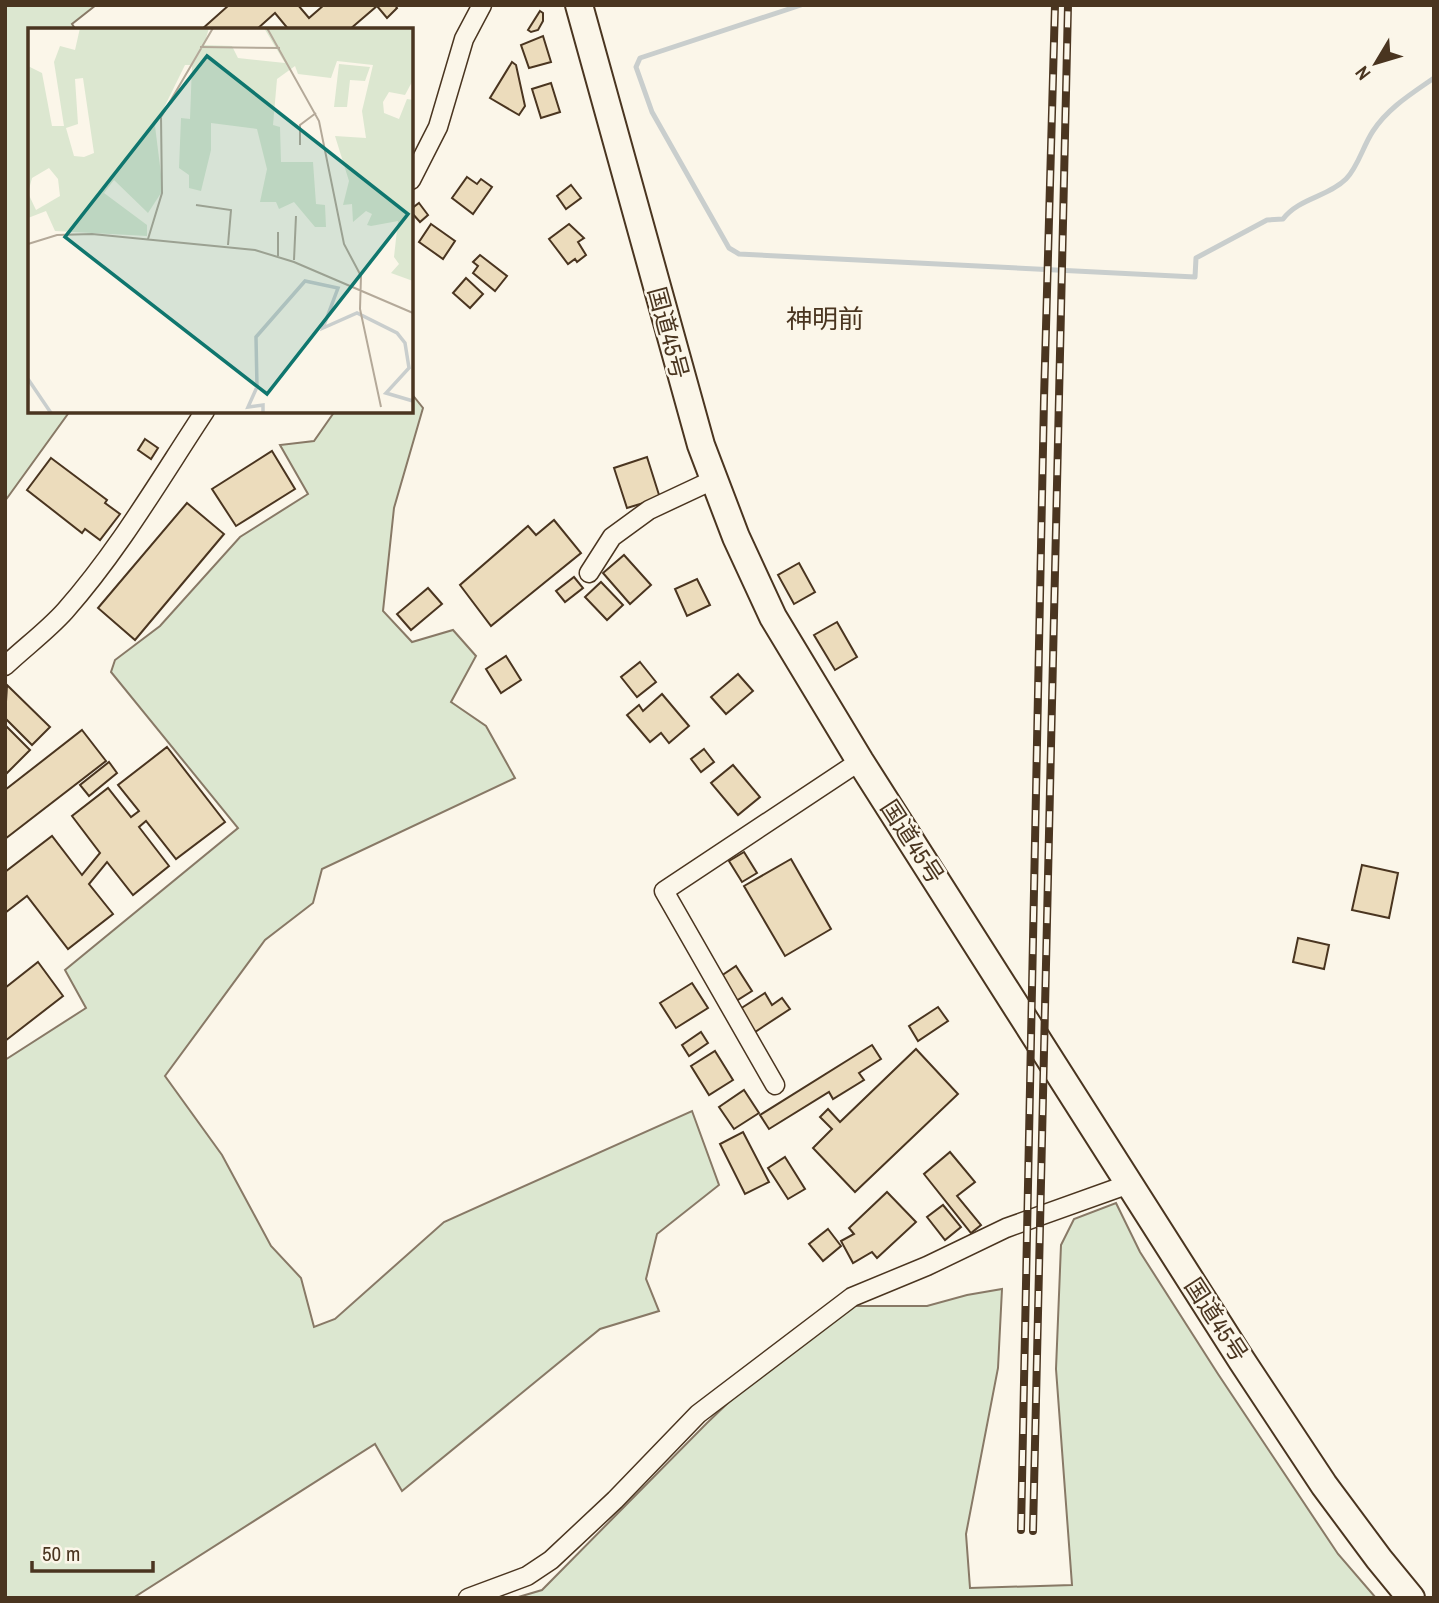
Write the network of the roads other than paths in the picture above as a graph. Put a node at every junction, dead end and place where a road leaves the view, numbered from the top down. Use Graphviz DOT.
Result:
graph roads {
  1 [pos="482,5"];
  2 [pos="579,5"];
  3 [pos="413,176"];
  4 [pos="204,413"];
  5 [pos="713,480"];
  6 [pos="589,573"];
  7 [pos="5,666"];
  8 [pos="860,761"];
  9 [pos="775,1085"];
  10 [pos="1129,1184"];
  11 [pos="468,1598"];
  12 [pos="1412,1598"];
  1 -- 3 [label="street"];
  2 -- 5 [label="highway, 国道45号"];
  4 -- 7 [label="street"];
  5 -- 6 [label="street"];
  5 -- 8 [label="highway, 国道45号"];
  8 -- 9 [label="street"];
  8 -- 10 [label="highway, 国道45号"];
  10 -- 11 [label="street"];
  10 -- 12 [label="highway, 国道45号"];
}
